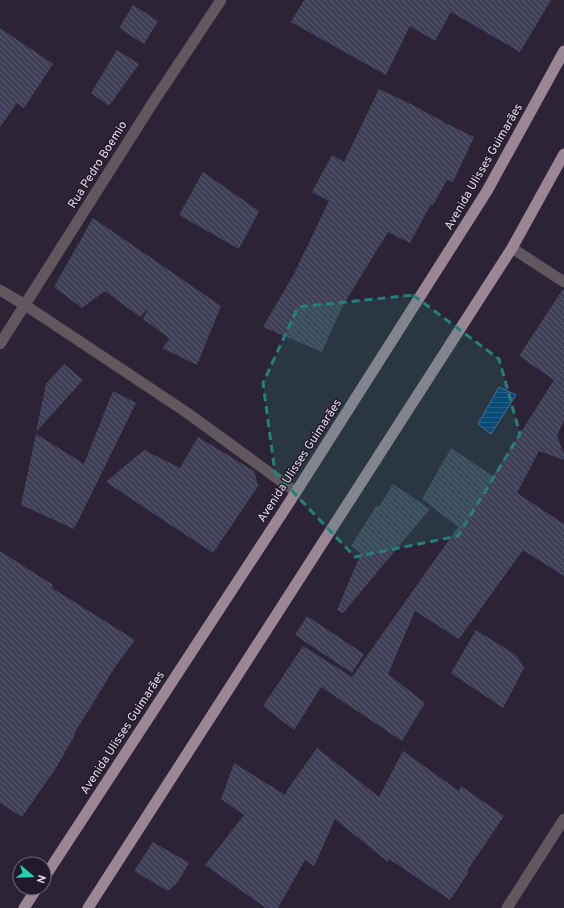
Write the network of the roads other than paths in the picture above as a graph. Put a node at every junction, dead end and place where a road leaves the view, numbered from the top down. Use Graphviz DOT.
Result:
graph roads {
  1 [pos="221,0"];
  2 [pos="564,51"];
  3 [pos="564,154"];
  4 [pos="512,248"];
  5 [pos="564,282"];
  6 [pos="0,290"];
  7 [pos="25,306"];
  8 [pos="0,344"];
  9 [pos="296,492"];
  10 [pos="564,819"];
  11 [pos="52,866"];
  12 [pos="32,896"];
  13 [pos="24,908"];
  14 [pos="88,908"];
  15 [pos="507,908"];
  1 -- 7 [label="street, Rua Pedro Boemio"];
  2 -- 9 [label="main road, Avenida Ulisses Guimarães"];
  3 -- 4 [label="main road"];
  4 -- 5 [label="street"];
  4 -- 14 [label="main road"];
  6 -- 7 [label="street"];
  7 -- 8 [label="street, Rua Pedro Boemio"];
  7 -- 9 [label="street"];
  9 -- 11 [label="main road, Avenida Ulisses Guimarães"];
  10 -- 15 [label="street"];
  12 -- 13 [label="main road"];
}
